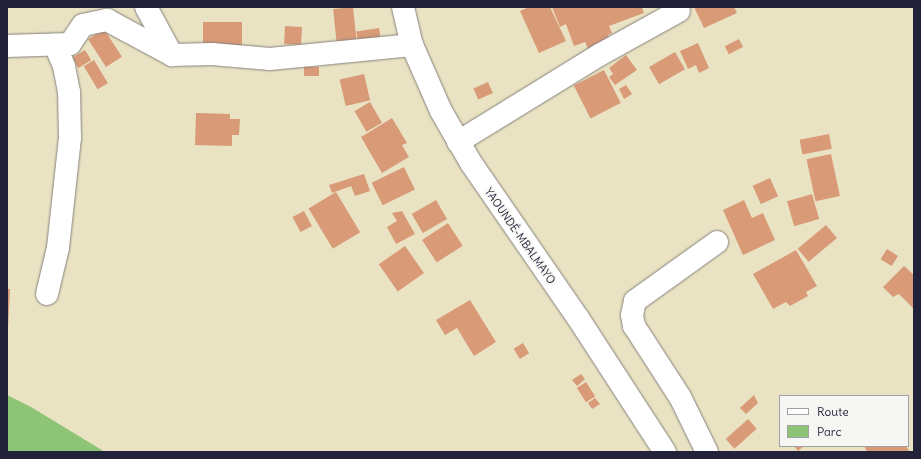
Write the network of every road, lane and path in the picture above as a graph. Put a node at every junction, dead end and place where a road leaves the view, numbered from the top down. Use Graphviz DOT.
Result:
graph roads {
  1 [pos="146,7"];
  2 [pos="403,7"];
  3 [pos="680,11"];
  4 [pos="55,45"];
  5 [pos="412,45"];
  6 [pos="7,46"];
  7 [pos="172,55"];
  8 [pos="458,142"];
  9 [pos="716,242"];
  10 [pos="47,294"];
  11 [pos="665,452"];
  12 [pos="707,452"];
  1 -- 7 [label="main road"];
  2 -- 5 [label="main road, YAOUNDÉ-MBALMAYO"];
  3 -- 8 [label="main road"];
  4 -- 6 [label="main road"];
  4 -- 7 [label="main road"];
  4 -- 10 [label="main road"];
  5 -- 7 [label="main road"];
  5 -- 8 [label="main road, YAOUNDÉ-MBALMAYO"];
  8 -- 11 [label="main road, YAOUNDÉ-MBALMAYO"];
  9 -- 12 [label="main road"];
}
